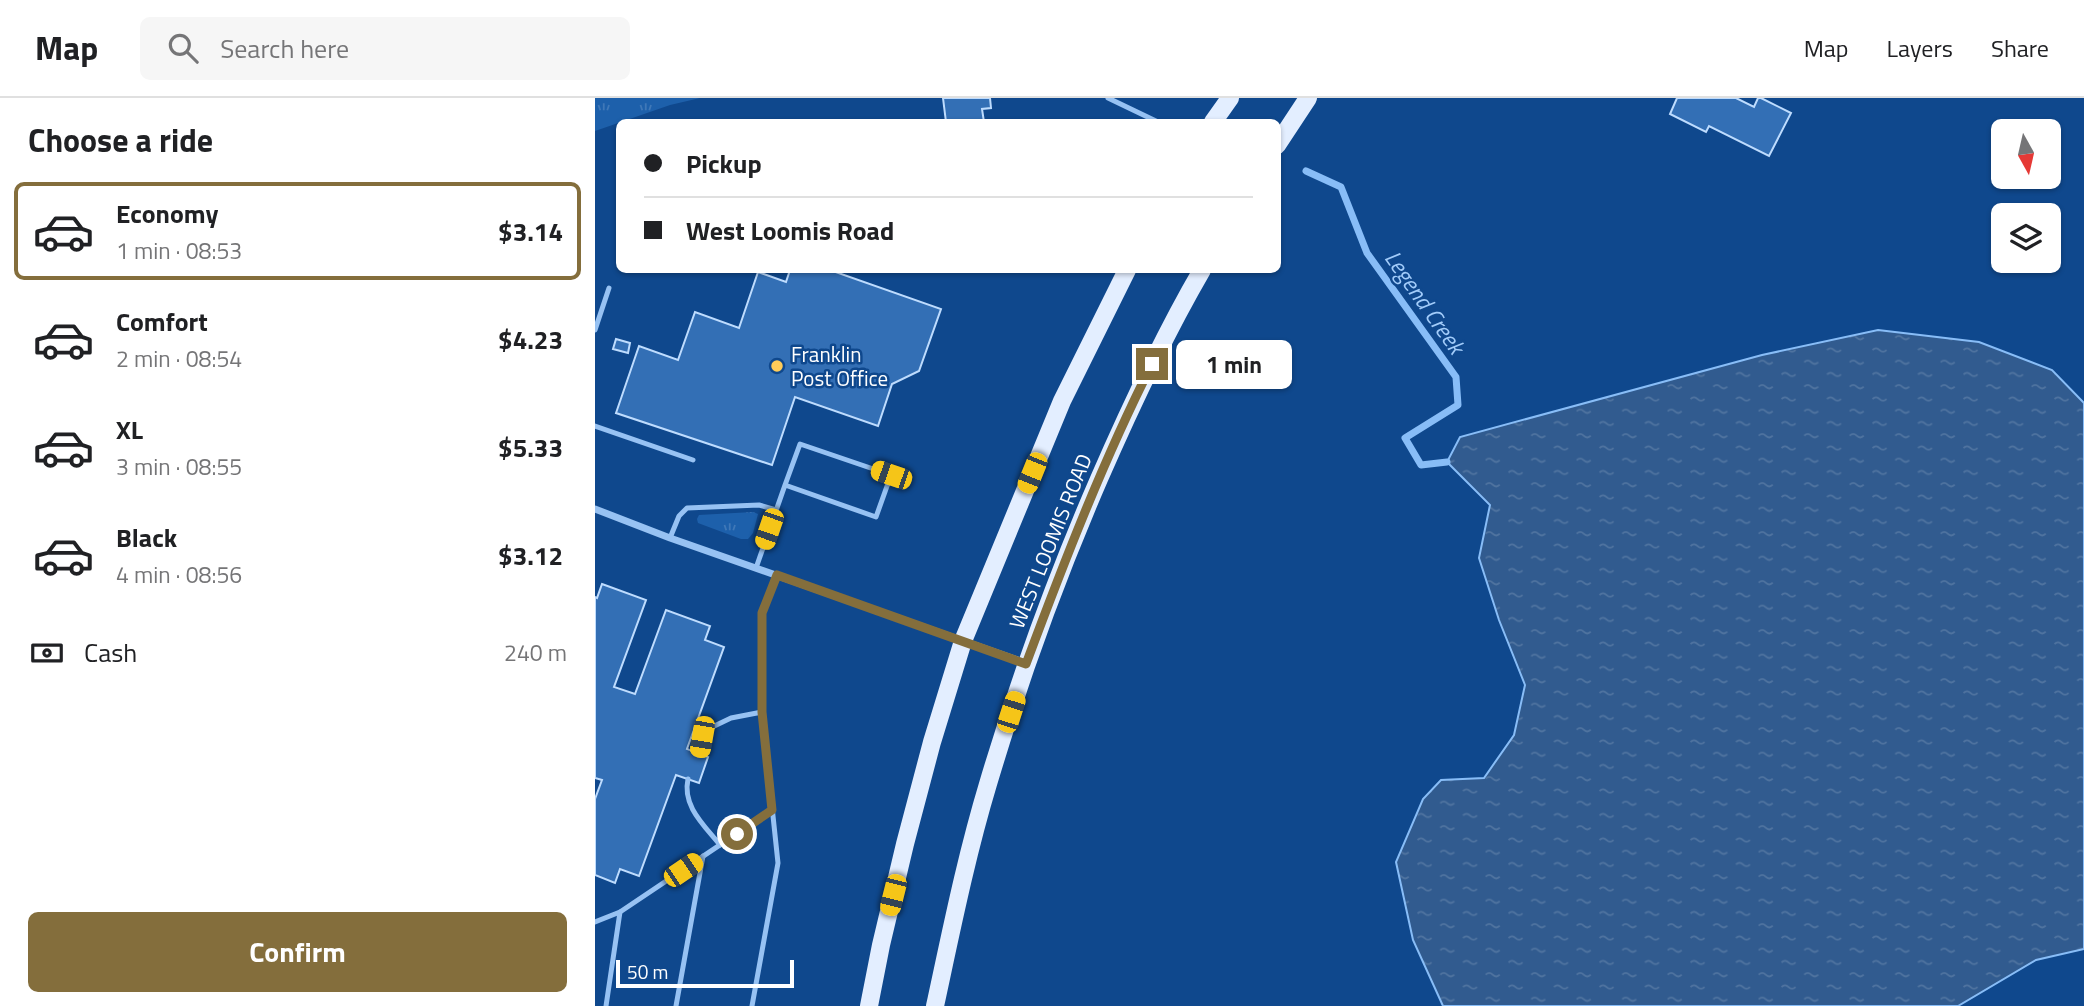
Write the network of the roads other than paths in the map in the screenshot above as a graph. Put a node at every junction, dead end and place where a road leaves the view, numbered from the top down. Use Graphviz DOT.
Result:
graph roads {
  1 [pos="1108,98"];
  2 [pos="1230,98"];
  3 [pos="1308,98"];
  4 [pos="1152,119"];
  5 [pos="1215,119"];
  6 [pos="1281,139"];
  7 [pos="1126,273"];
  8 [pos="1200,273"];
  9 [pos="610,288"];
  10 [pos="595,330"];
  11 [pos="595,426"];
  12 [pos="693,460"];
  13 [pos="785,485"];
  14 [pos="595,509"];
  15 [pos="776,510"];
  16 [pos="670,538"];
  17 [pos="756,568"];
  18 [pos="777,575"];
  19 [pos="963,641"];
  20 [pos="1026,664"];
  21 [pos="762,712"];
  22 [pos="700,754"];
  23 [pos="688,779"];
  24 [pos="772,810"];
  25 [pos="720,845"];
  26 [pos="703,856"];
  27 [pos="620,912"];
  28 [pos="595,922"];
  29 [pos="607,1006"];
  30 [pos="676,1006"];
  31 [pos="752,1006"];
  32 [pos="869,1006"];
  33 [pos="935,1006"];
  1 -- 4 [label="lane"];
  2 -- 5 [label="main road"];
  3 -- 6 [label="main road"];
  7 -- 19 [label="main road, WEST LOOMIS ROAD"];
  8 -- 20 [label="main road, WEST LOOMIS ROAD"];
  9 -- 10 [label="lane"];
  11 -- 12 [label="lane"];
  13 -- 13 [label="lane"];
  13 -- 15 [label="lane"];
  14 -- 16 [label="street"];
  15 -- 16 [label="lane"];
  15 -- 17 [label="lane"];
  16 -- 17 [label="street"];
  17 -- 18 [label="street"];
  18 -- 19 [label="street"];
  18 -- 21 [label="lane"];
  19 -- 20 [label="street"];
  19 -- 32 [label="main road, WEST LOOMIS ROAD"];
  20 -- 33 [label="main road, WEST LOOMIS ROAD"];
  21 -- 22 [label="lane"];
  21 -- 24 [label="lane"];
  23 -- 25 [label="lane"];
  24 -- 25 [label="lane"];
  24 -- 31 [label="lane"];
  25 -- 26 [label="lane"];
  26 -- 27 [label="lane"];
  26 -- 30 [label="lane"];
  27 -- 28 [label="lane"];
  27 -- 29 [label="lane"];
}
